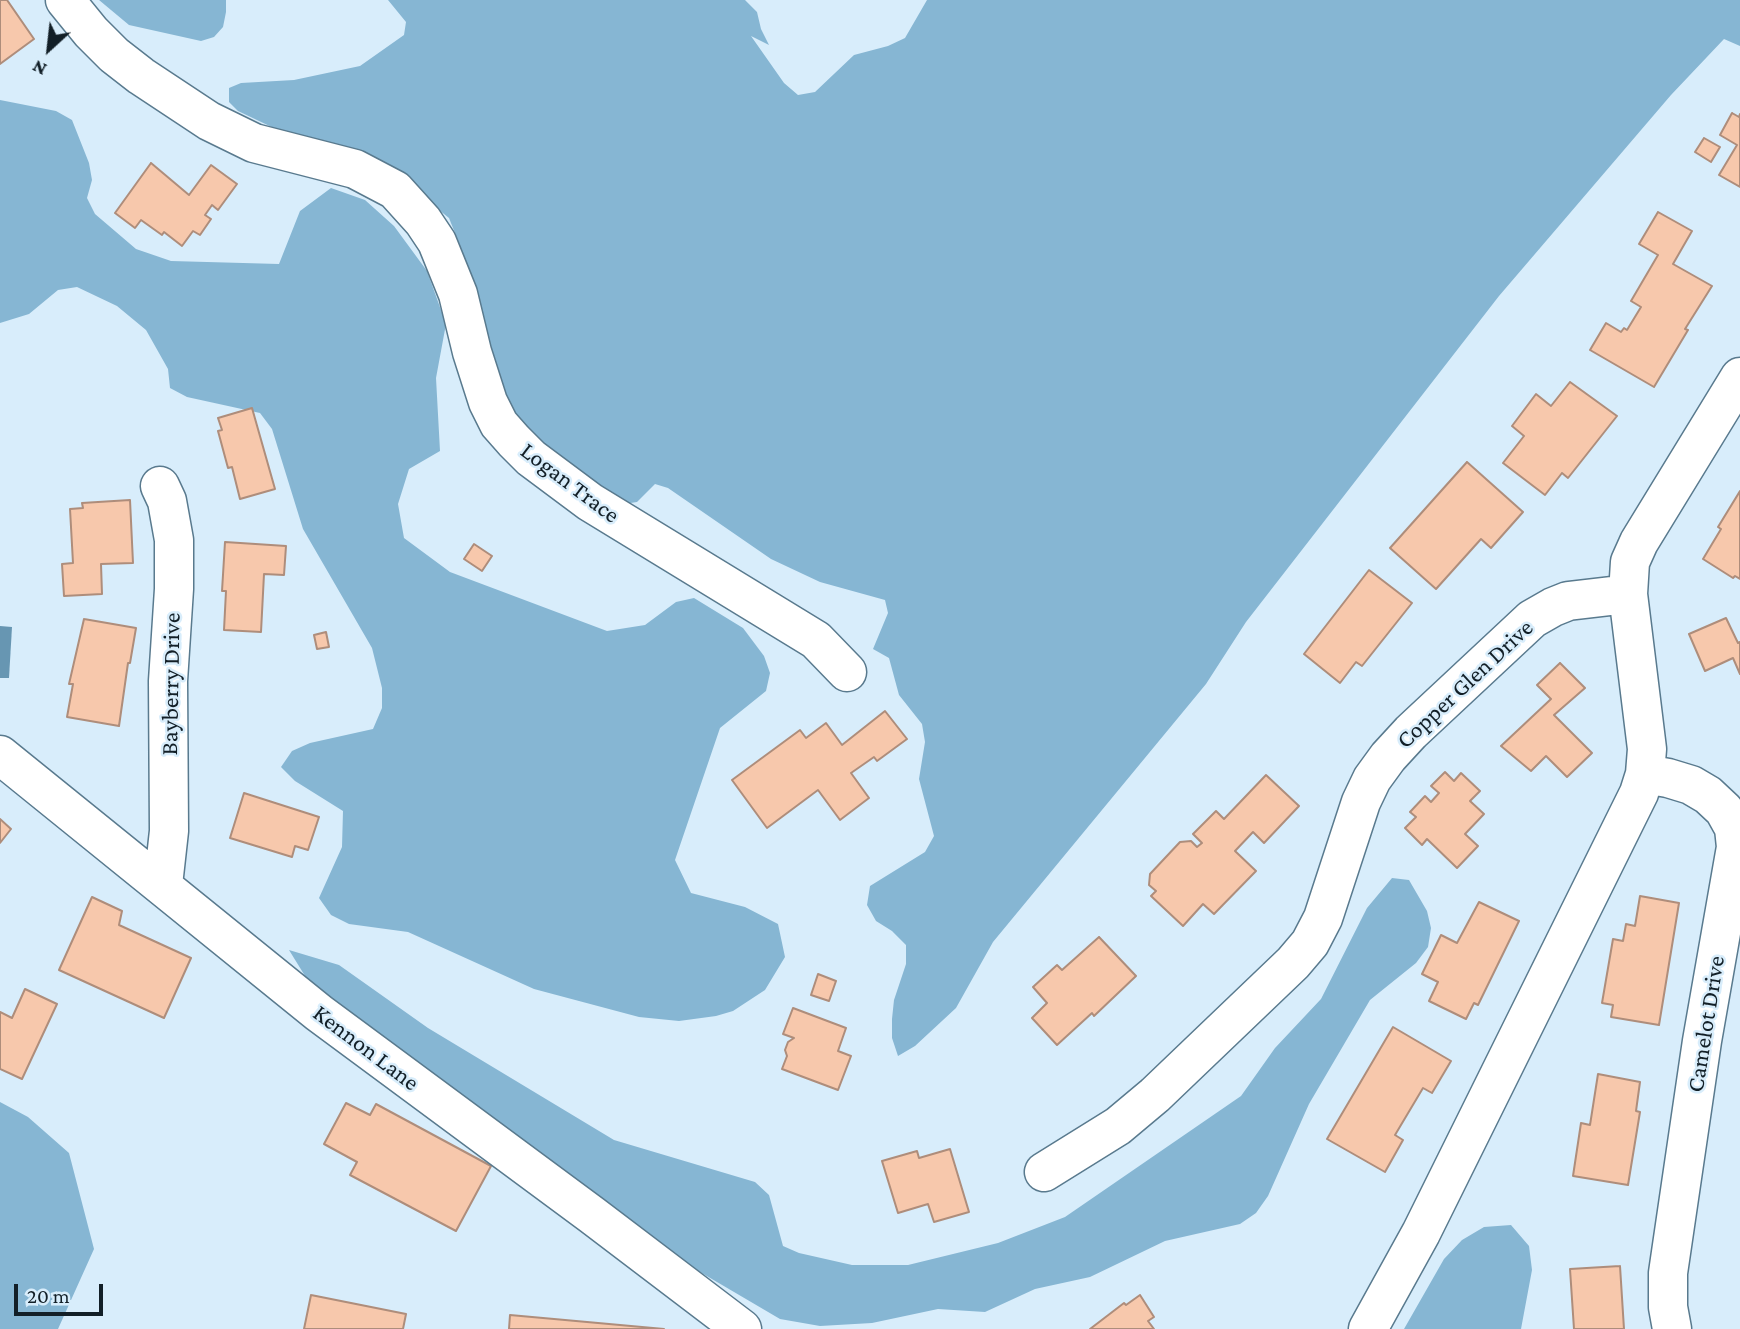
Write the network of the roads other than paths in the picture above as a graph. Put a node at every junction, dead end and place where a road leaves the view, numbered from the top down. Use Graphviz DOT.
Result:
graph roads {
  1 [pos="65,0"];
  2 [pos="1740,377"];
  3 [pos="160,486"];
  4 [pos="1628,594"];
  5 [pos="847,672"];
  6 [pos="0,755"];
  7 [pos="1645,774"];
  8 [pos="163,885"];
  9 [pos="1044,1172"];
  10 [pos="742,1329"];
  11 [pos="1368,1329"];
  12 [pos="1672,1329"];
  1 -- 5 [label="street, Logan Trace"];
  2 -- 4 [label="street"];
  3 -- 8 [label="street, Bayberry Drive"];
  4 -- 7 [label="street"];
  4 -- 9 [label="street, Copper Glen Drive"];
  6 -- 8 [label="street, Kennon Lane"];
  7 -- 11 [label="street"];
  7 -- 12 [label="street, Camelot Drive"];
  8 -- 10 [label="street, Kennon Lane"];
}
